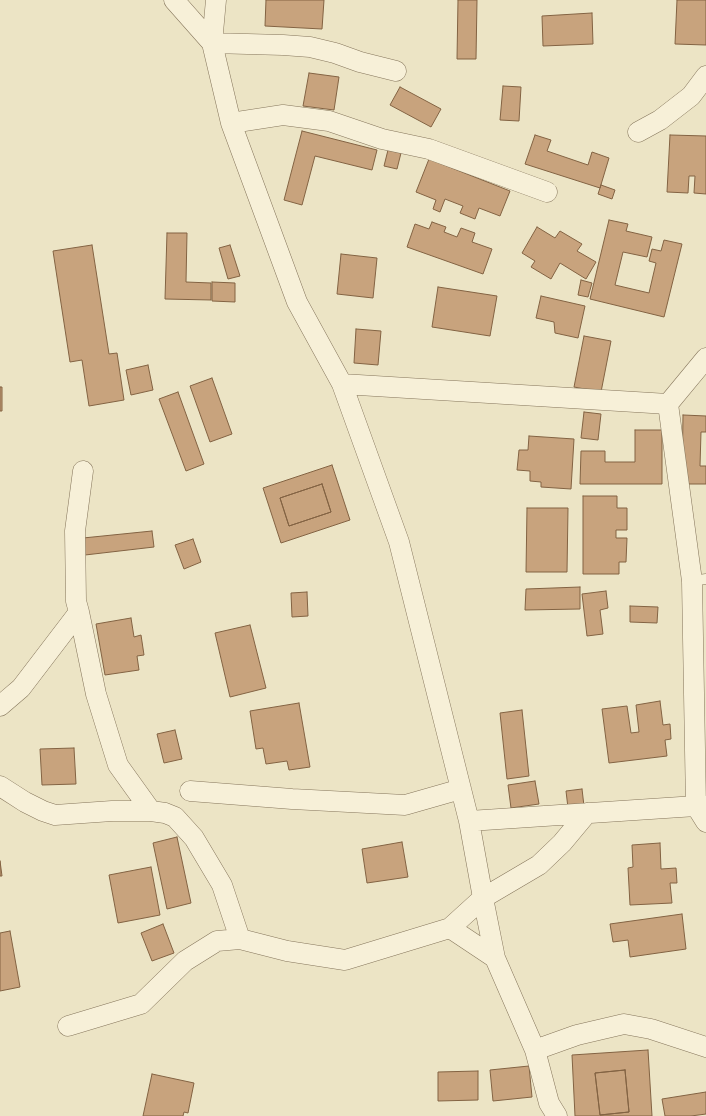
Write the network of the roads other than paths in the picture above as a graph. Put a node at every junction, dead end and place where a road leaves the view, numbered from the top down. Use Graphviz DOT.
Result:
graph roads {
  1 [pos="174,0"];
  2 [pos="216,0"];
  3 [pos="212,43"];
  4 [pos="396,71"];
  5 [pos="706,76"];
  6 [pos="231,123"];
  7 [pos="638,132"];
  8 [pos="547,192"];
  9 [pos="706,358"];
  10 [pos="342,384"];
  11 [pos="668,404"];
  12 [pos="83,471"];
  13 [pos="699,580"];
  14 [pos="79,612"];
  15 [pos="0,706"];
  16 [pos="0,786"];
  17 [pos="461,789"];
  18 [pos="190,791"];
  19 [pos="151,811"];
  20 [pos="703,812"];
  21 [pos="587,813"];
  22 [pos="469,821"];
  23 [pos="483,898"];
  24 [pos="450,928"];
  25 [pos="240,939"];
  26 [pos="495,958"];
  27 [pos="68,1026"];
  28 [pos="701,1041"];
  29 [pos="535,1050"];
  30 [pos="557,1116"];
  1 -- 3 [label="street"];
  2 -- 3 [label="street"];
  3 -- 4 [label="street"];
  3 -- 6 [label="street"];
  5 -- 7 [label="street"];
  6 -- 8 [label="street"];
  6 -- 10 [label="street"];
  9 -- 11 [label="street"];
  10 -- 11 [label="street"];
  10 -- 17 [label="street"];
  11 -- 13 [label="street"];
  12 -- 14 [label="street"];
  13 -- 20 [label="street"];
  14 -- 15 [label="street"];
  14 -- 19 [label="street"];
  16 -- 19 [label="street"];
  17 -- 18 [label="street"];
  17 -- 22 [label="street"];
  19 -- 25 [label="street"];
  20 -- 21 [label="street"];
  21 -- 22 [label="street"];
  21 -- 23 [label="street"];
  22 -- 23 [label="street"];
  23 -- 24 [label="street"];
  23 -- 26 [label="street"];
  24 -- 25 [label="street"];
  24 -- 26 [label="street"];
  25 -- 27 [label="street"];
  26 -- 29 [label="street"];
  28 -- 29 [label="street"];
  29 -- 30 [label="street"];
}
